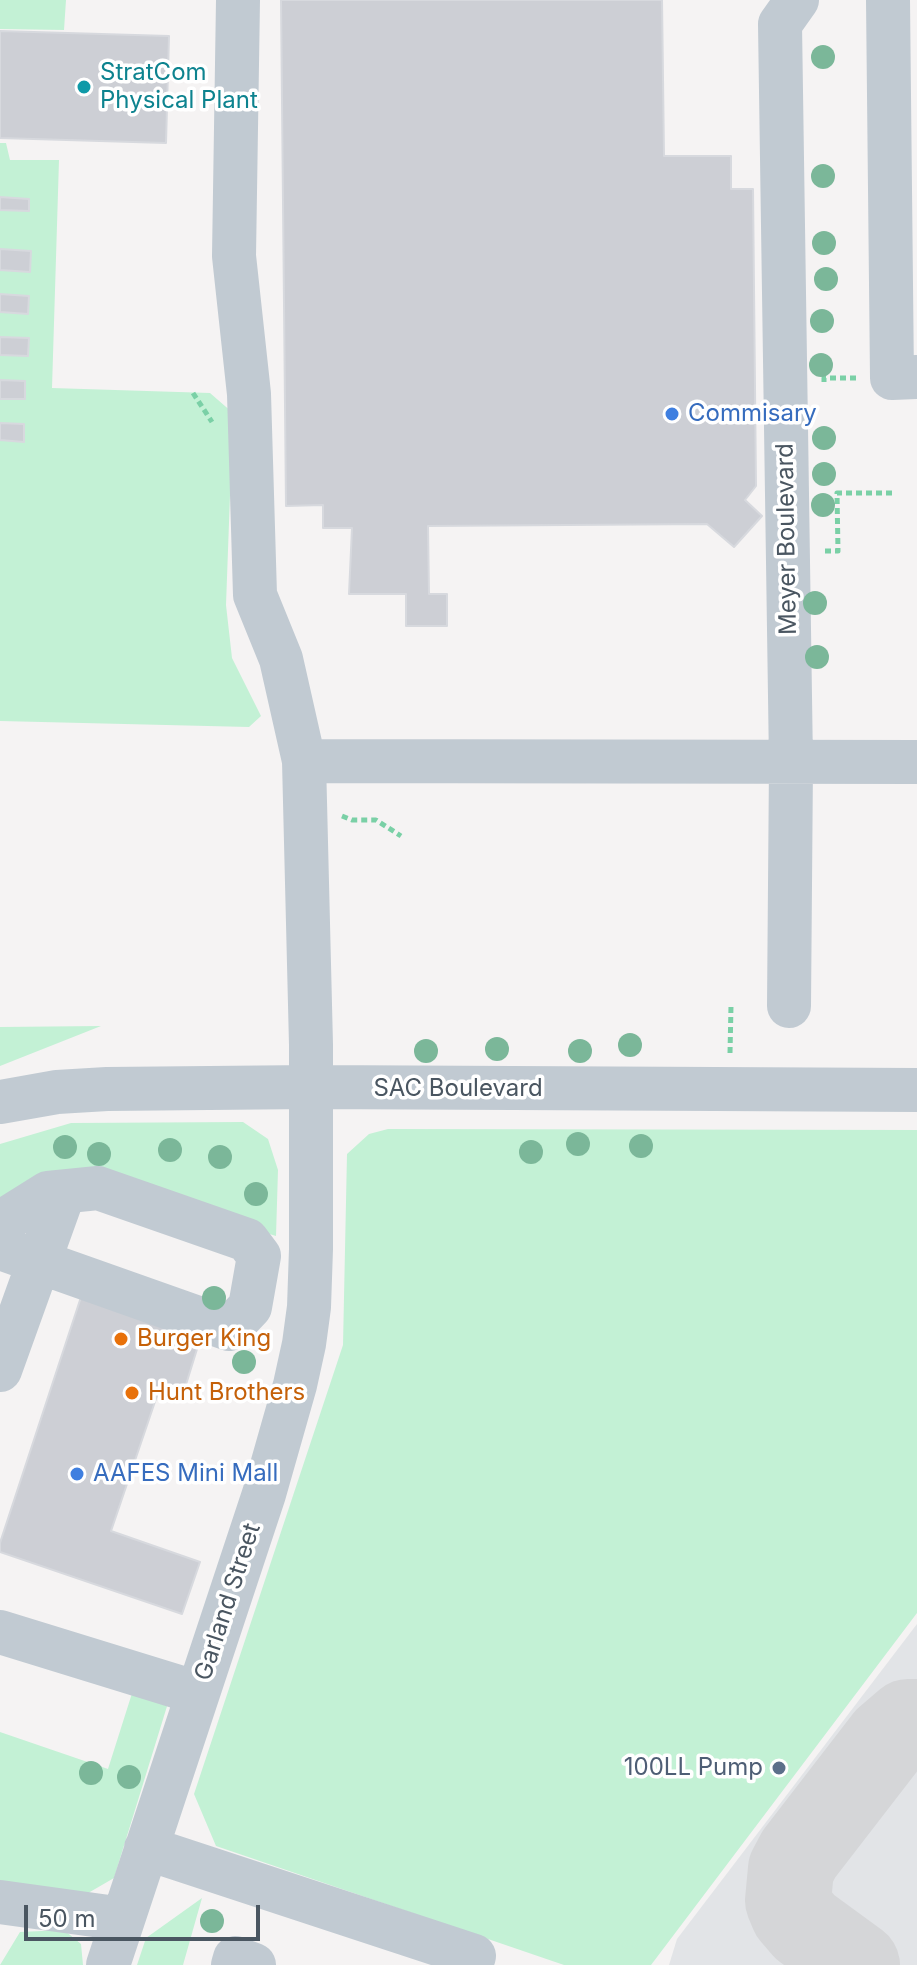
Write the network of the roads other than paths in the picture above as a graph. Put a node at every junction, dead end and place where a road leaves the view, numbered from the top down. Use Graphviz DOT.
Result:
graph roads {
  1 [pos="238,0"];
  2 [pos="888,0"];
  3 [pos="789,12"];
  4 [pos="905,378"];
  5 [pos="304,761"];
  6 [pos="917,762"];
  7 [pos="791,763"];
  8 [pos="789,1006"];
  9 [pos="311,1087"];
  10 [pos="917,1090"];
  11 [pos="0,1102"];
  12 [pos="64,1192"];
  13 [pos="0,1223"];
  14 [pos="19,1255"];
  15 [pos="0,1370"];
  16 [pos="0,1632"];
  17 [pos="198,1693"];
  18 [pos="146,1848"];
  19 [pos="8,1914"];
  20 [pos="123,1919"];
  21 [pos="482,1962"];
  22 [pos="108,1965"];
  23 [pos="233,1965"];
  24 [pos="254,1965"];
  1 -- 5 [label="street, Garland Street"];
  2 -- 4 [label="street"];
  3 -- 7 [label="street, Meyer Boulevard"];
  5 -- 7 [label="street"];
  5 -- 9 [label="street, Garland Street"];
  6 -- 7 [label="street"];
  7 -- 8 [label="street, Meyer Boulevard"];
  9 -- 10 [label="street, SAC Boulevard"];
  9 -- 11 [label="street, SAC Boulevard"];
  9 -- 17 [label="street, Garland Street"];
  12 -- 13 [label="street"];
  12 -- 14 [label="street"];
  12 -- 14 [label="street"];
  14 -- 15 [label="street"];
  16 -- 17 [label="street"];
  17 -- 18 [label="street, Garland Street"];
  18 -- 20 [label="street, Garland Street"];
  18 -- 21 [label="street"];
  19 -- 20 [label="street"];
  20 -- 22 [label="street, Garland Street"];
  23 -- 24 [label="street"];
}
